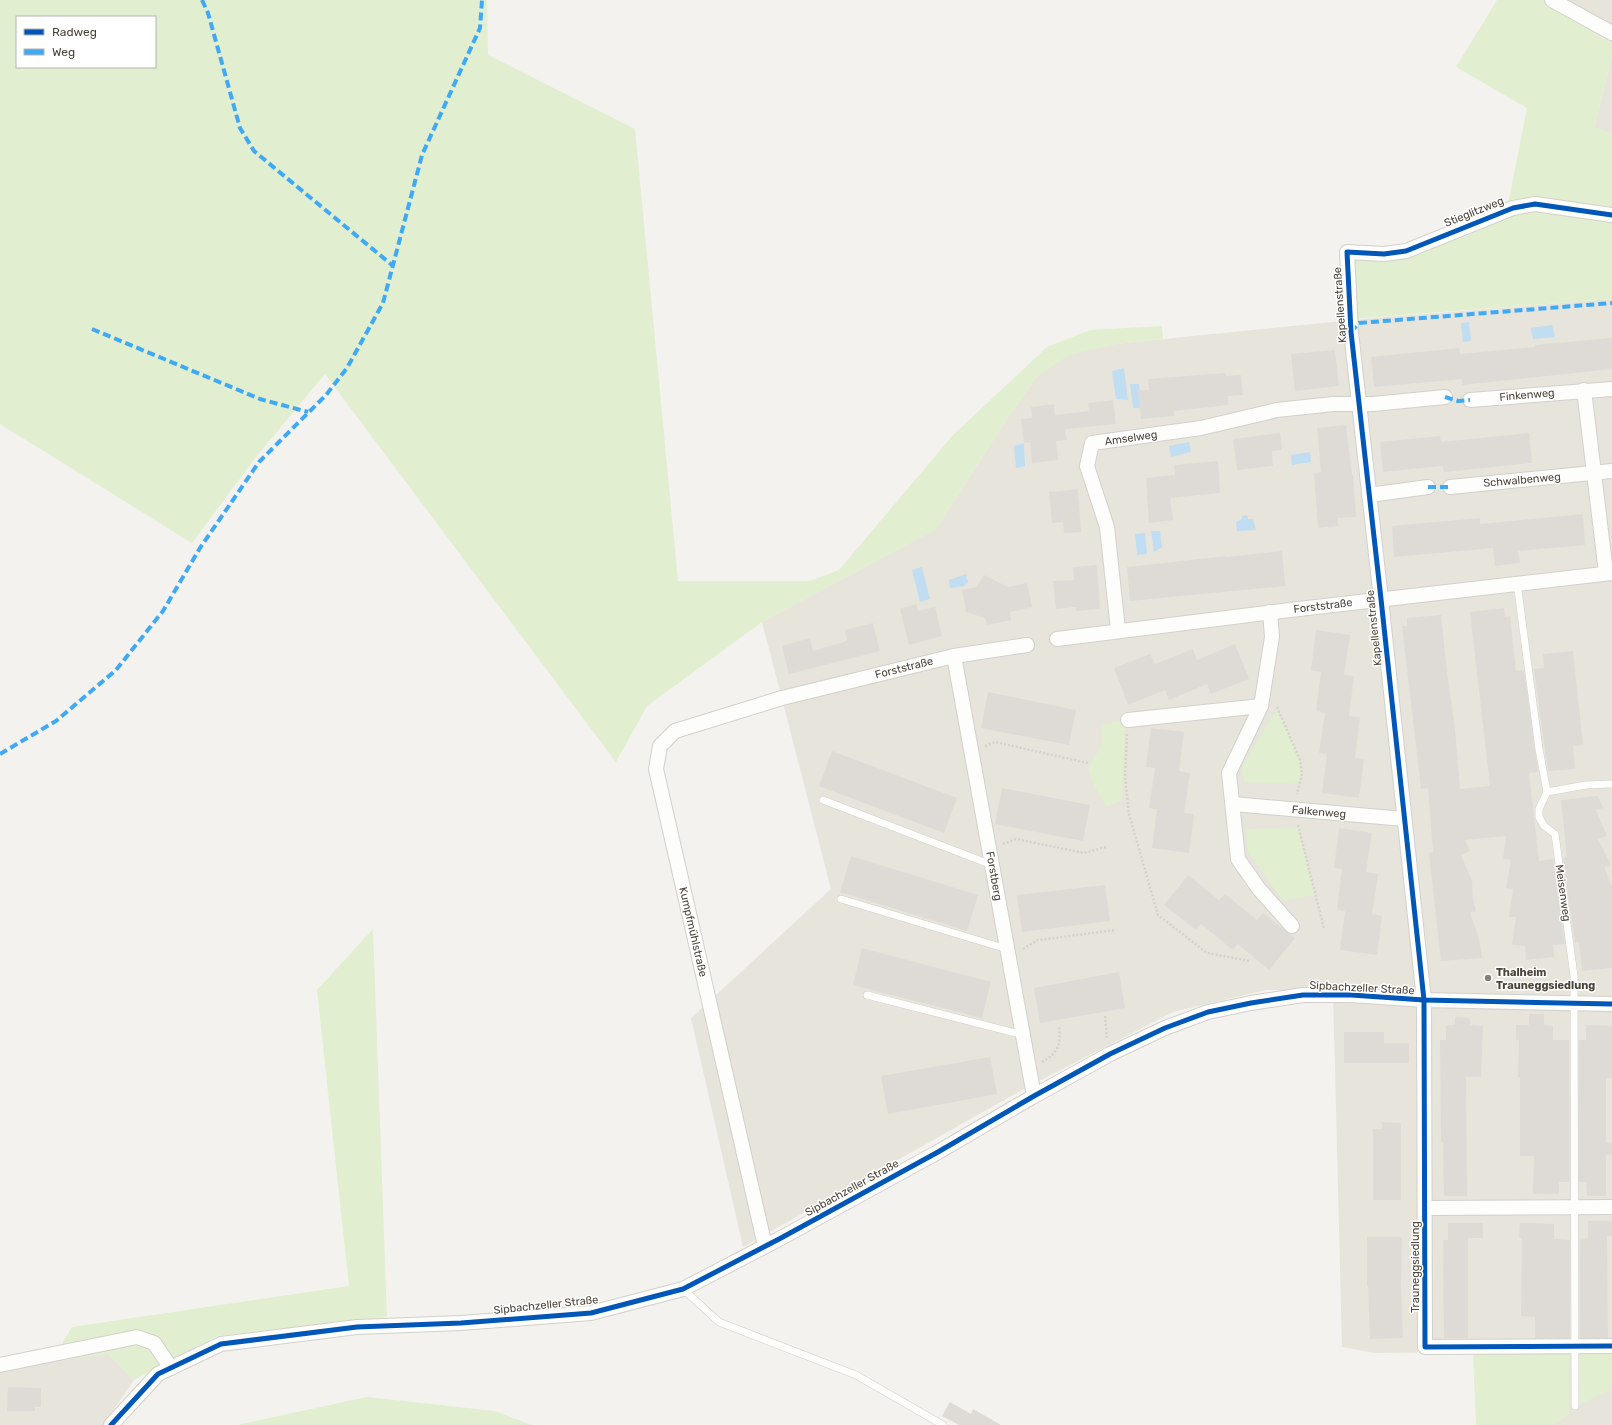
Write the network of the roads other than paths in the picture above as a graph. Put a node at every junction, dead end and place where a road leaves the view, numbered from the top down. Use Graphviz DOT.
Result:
graph roads {
  1 [pos="1552,0"];
  2 [pos="1612,33"];
  3 [pos="1612,215"];
  4 [pos="1346,252"];
  5 [pos="1612,389"];
  6 [pos="1584,390"];
  7 [pos="1445,397"];
  8 [pos="1470,400"];
  9 [pos="1359,404"];
  10 [pos="1612,471"];
  11 [pos="1594,473"];
  12 [pos="1428,487"];
  13 [pos="1450,487"];
  14 [pos="1369,495"];
  15 [pos="1609,573"];
  16 [pos="1517,583"];
  17 [pos="1381,599"];
  18 [pos="1270,612"];
  19 [pos="1118,630"];
  20 [pos="1057,639"];
  21 [pos="1027,644"];
  22 [pos="954,656"];
  23 [pos="782,698"];
  24 [pos="1261,706"];
  25 [pos="1128,720"];
  26 [pos="1612,784"];
  27 [pos="1547,792"];
  28 [pos="823,800"];
  29 [pos="1233,804"];
  30 [pos="1404,820"];
  31 [pos="992,865"];
  32 [pos="841,899"];
  33 [pos="1292,926"];
  34 [pos="1008,953"];
  35 [pos="867,994"];
  36 [pos="1424,1000"];
  37 [pos="1573,1003"];
  38 [pos="1612,1004"];
  39 [pos="1023,1035"];
  40 [pos="1034,1096"];
  41 [pos="1612,1207"];
  42 [pos="1424,1208"];
  43 [pos="1574,1208"];
  44 [pos="765,1246"];
  45 [pos="683,1289"];
  46 [pos="1574,1346"];
  47 [pos="1612,1346"];
  48 [pos="0,1365"];
  49 [pos="171,1368"];
  50 [pos="1575,1406"];
  51 [pos="111,1425"];
  52 [pos="943,1425"];
  1 -- 2 [label="street"];
  3 -- 4 [label="street, Stieglitzweg"];
  4 -- 9 [label="street, Kapellenstraße"];
  5 -- 6 [label="street, Finkenweg"];
  6 -- 8 [label="street, Finkenweg"];
  6 -- 11 [label="street"];
  7 -- 9 [label="street"];
  9 -- 14 [label="street, Kapellenstraße"];
  9 -- 19 [label="street, Amselweg"];
  10 -- 11 [label="street, Schwalbenweg"];
  11 -- 13 [label="street, Schwalbenweg"];
  11 -- 15 [label="street"];
  12 -- 14 [label="street"];
  14 -- 17 [label="street, Kapellenstraße"];
  15 -- 16 [label="street, Forststraße"];
  16 -- 17 [label="street, Forststraße"];
  16 -- 27 [label="lane"];
  17 -- 18 [label="street, Forststraße"];
  17 -- 30 [label="street, Kapellenstraße"];
  18 -- 19 [label="street, Forststraße"];
  18 -- 24 [label="street"];
  19 -- 20 [label="street, Forststraße"];
  21 -- 22 [label="street, Forststraße"];
  22 -- 23 [label="street, Forststraße"];
  22 -- 31 [label="street, Forstberg"];
  23 -- 44 [label="street, Kumpfmühlstraße"];
  24 -- 25 [label="street"];
  24 -- 29 [label="street"];
  26 -- 27 [label="lane"];
  27 -- 37 [label="lane, Meisenweg"];
  28 -- 31 [label="lane"];
  29 -- 30 [label="street, Falkenweg"];
  29 -- 33 [label="street"];
  30 -- 36 [label="street, Kapellenstraße"];
  31 -- 34 [label="street, Forstberg"];
  32 -- 34 [label="lane"];
  34 -- 39 [label="street, Forstberg"];
  35 -- 39 [label="lane"];
  36 -- 37 [label="street, Sipbachzeller Straße"];
  36 -- 40 [label="street, Sipbachzeller Straße"];
  36 -- 42 [label="street, Trauneggsiedlung"];
  37 -- 38 [label="street, Sipbachzeller Straße"];
  37 -- 43 [label="lane"];
  39 -- 40 [label="street, Forstberg"];
  40 -- 44 [label="street, Sipbachzeller Straße"];
  41 -- 43 [label="street, Trauneggsiedlung"];
  42 -- 43 [label="street, Trauneggsiedlung"];
  42 -- 46 [label="street, Trauneggsiedlung"];
  43 -- 46 [label="lane"];
  44 -- 45 [label="street, Sipbachzeller Straße"];
  45 -- 49 [label="street, Sipbachzeller Straße"];
  45 -- 52 [label="lane"];
  46 -- 47 [label="street, Trauneggsiedlung"];
  46 -- 50 [label="lane"];
  48 -- 49 [label="street"];
  49 -- 51 [label="street, Sipbachzeller Straße"];
}
